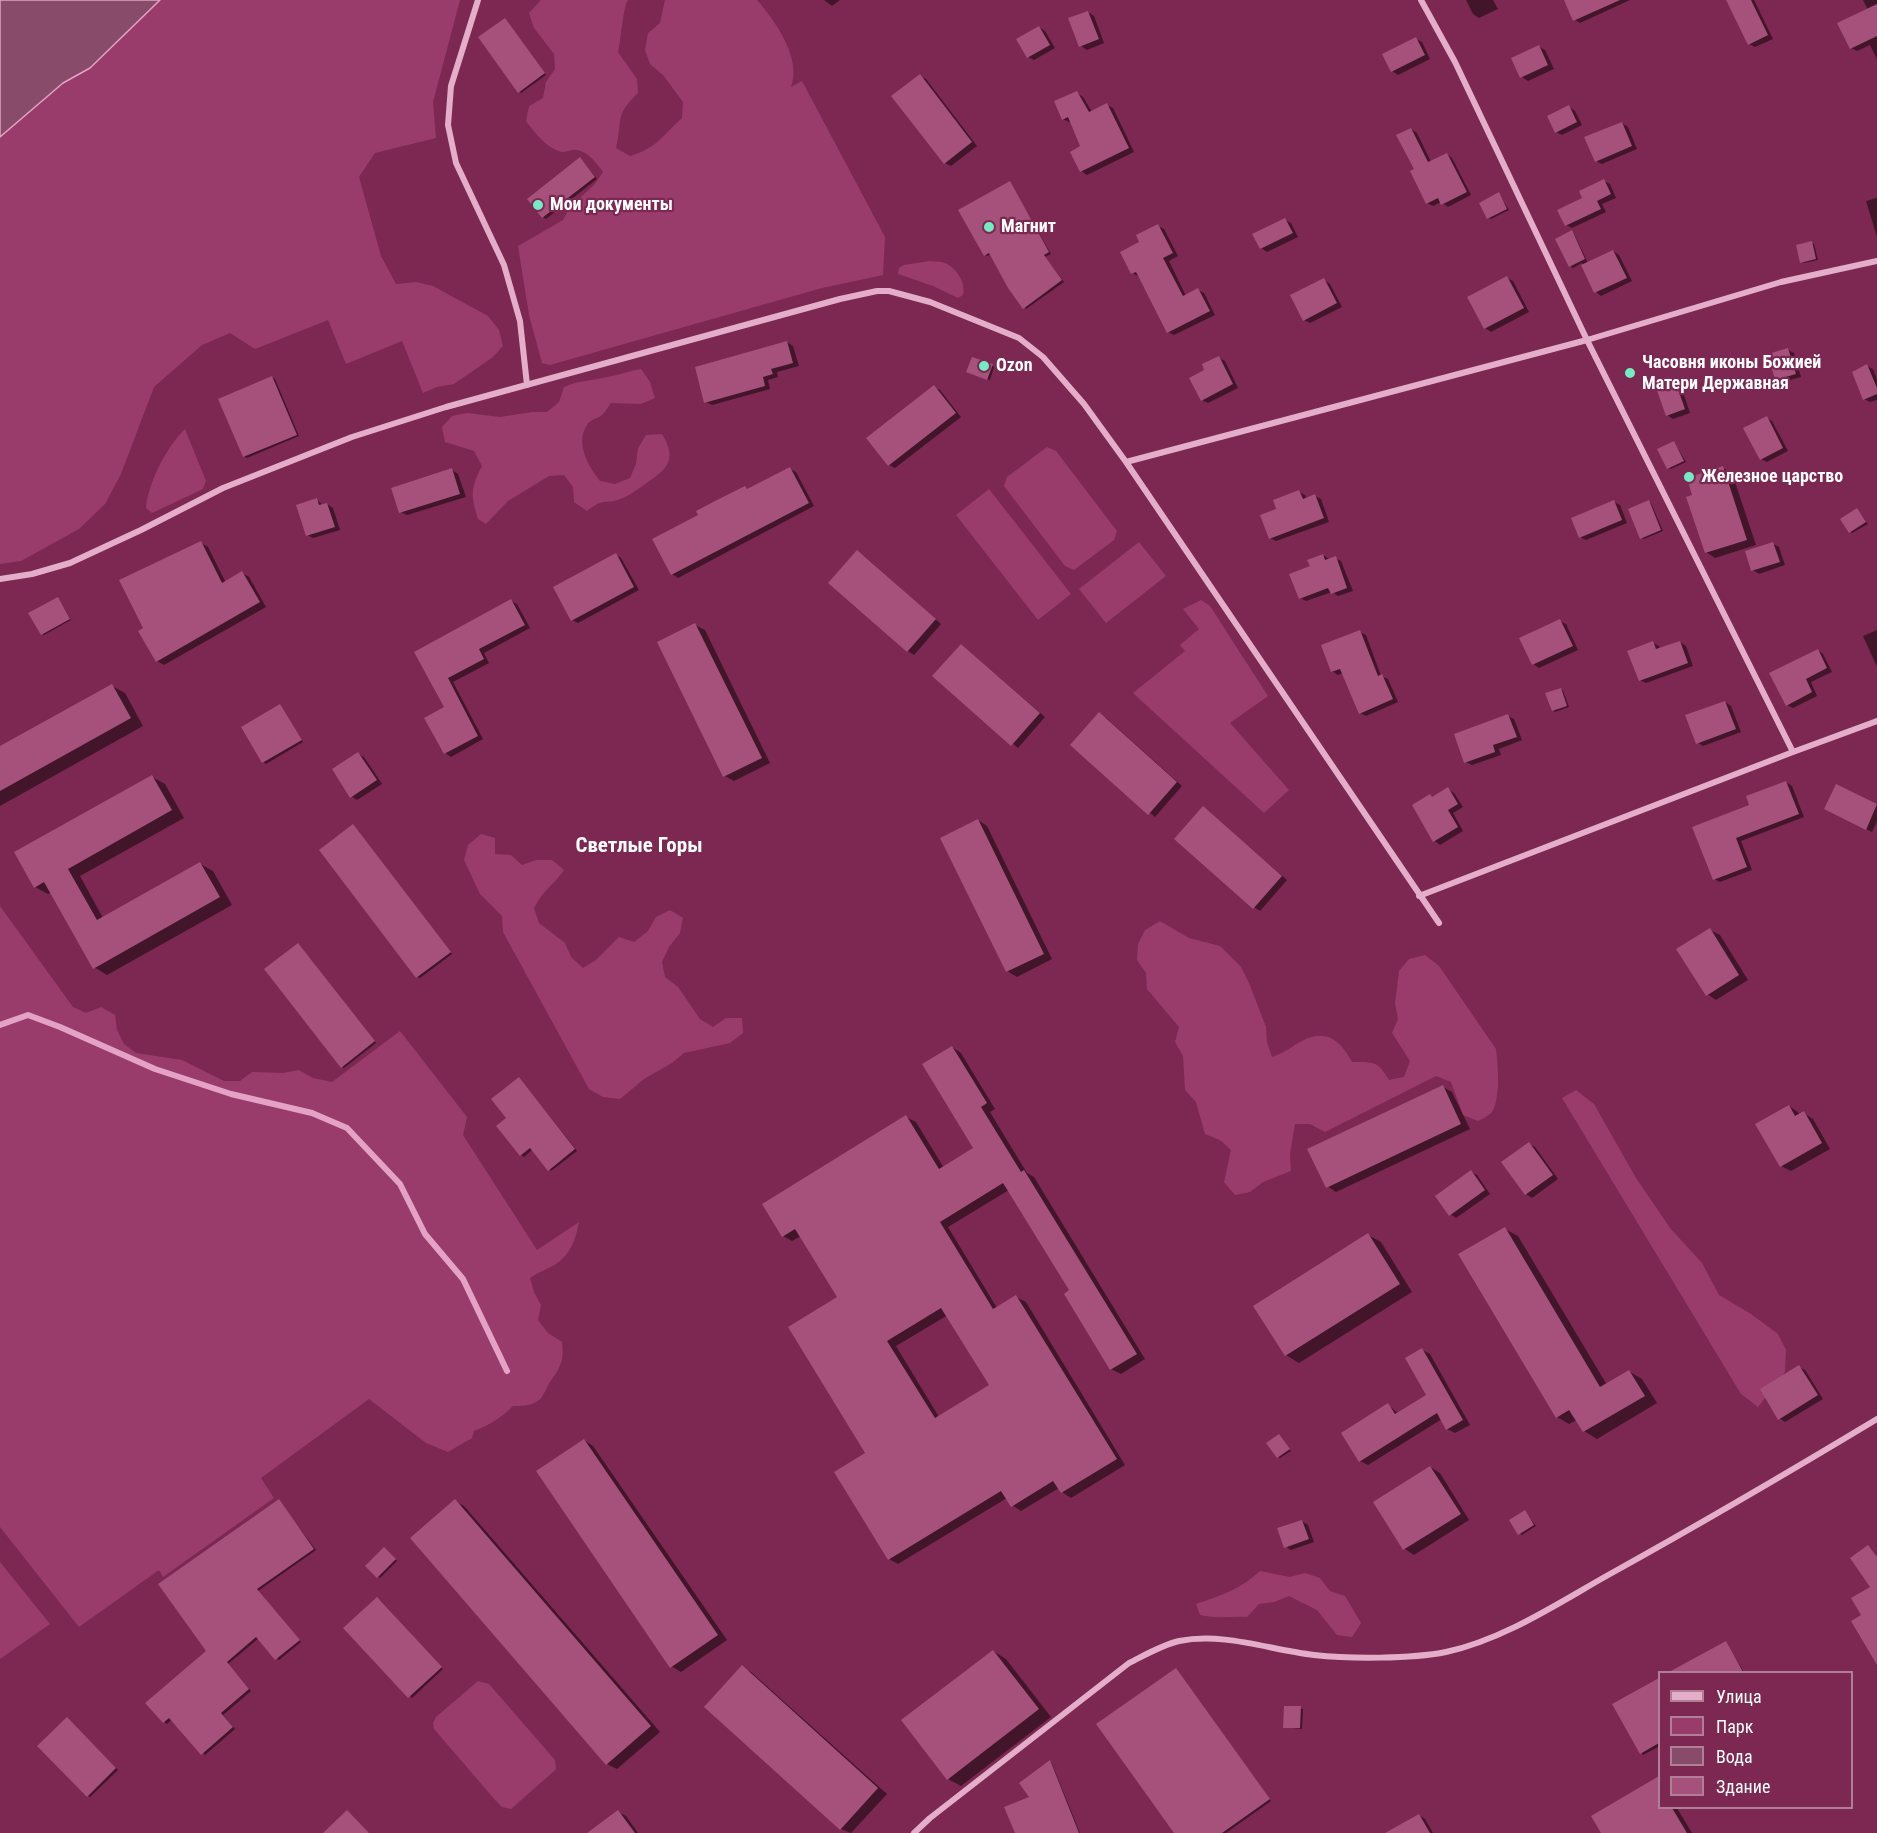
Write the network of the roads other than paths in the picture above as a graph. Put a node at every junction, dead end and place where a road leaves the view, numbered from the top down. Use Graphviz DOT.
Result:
graph roads {
  1 [pos="478,0"];
  2 [pos="1421,0"];
  3 [pos="1877,261"];
  4 [pos="1587,340"];
  5 [pos="527,385"];
  6 [pos="1126,462"];
  7 [pos="0,579"];
  8 [pos="1877,721"];
  9 [pos="1793,752"];
  10 [pos="1419,896"];
  11 [pos="1439,923"];
  12 [pos="1877,1419"];
  13 [pos="914,1833"];
  1 -- 5 [label="street"];
  2 -- 4 [label="street"];
  3 -- 4 [label="street"];
  4 -- 6 [label="street"];
  4 -- 9 [label="street"];
  5 -- 6 [label="street"];
  5 -- 7 [label="street"];
  6 -- 10 [label="street"];
  8 -- 9 [label="street"];
  9 -- 10 [label="street"];
  10 -- 11 [label="street"];
  12 -- 13 [label="street"];
}
